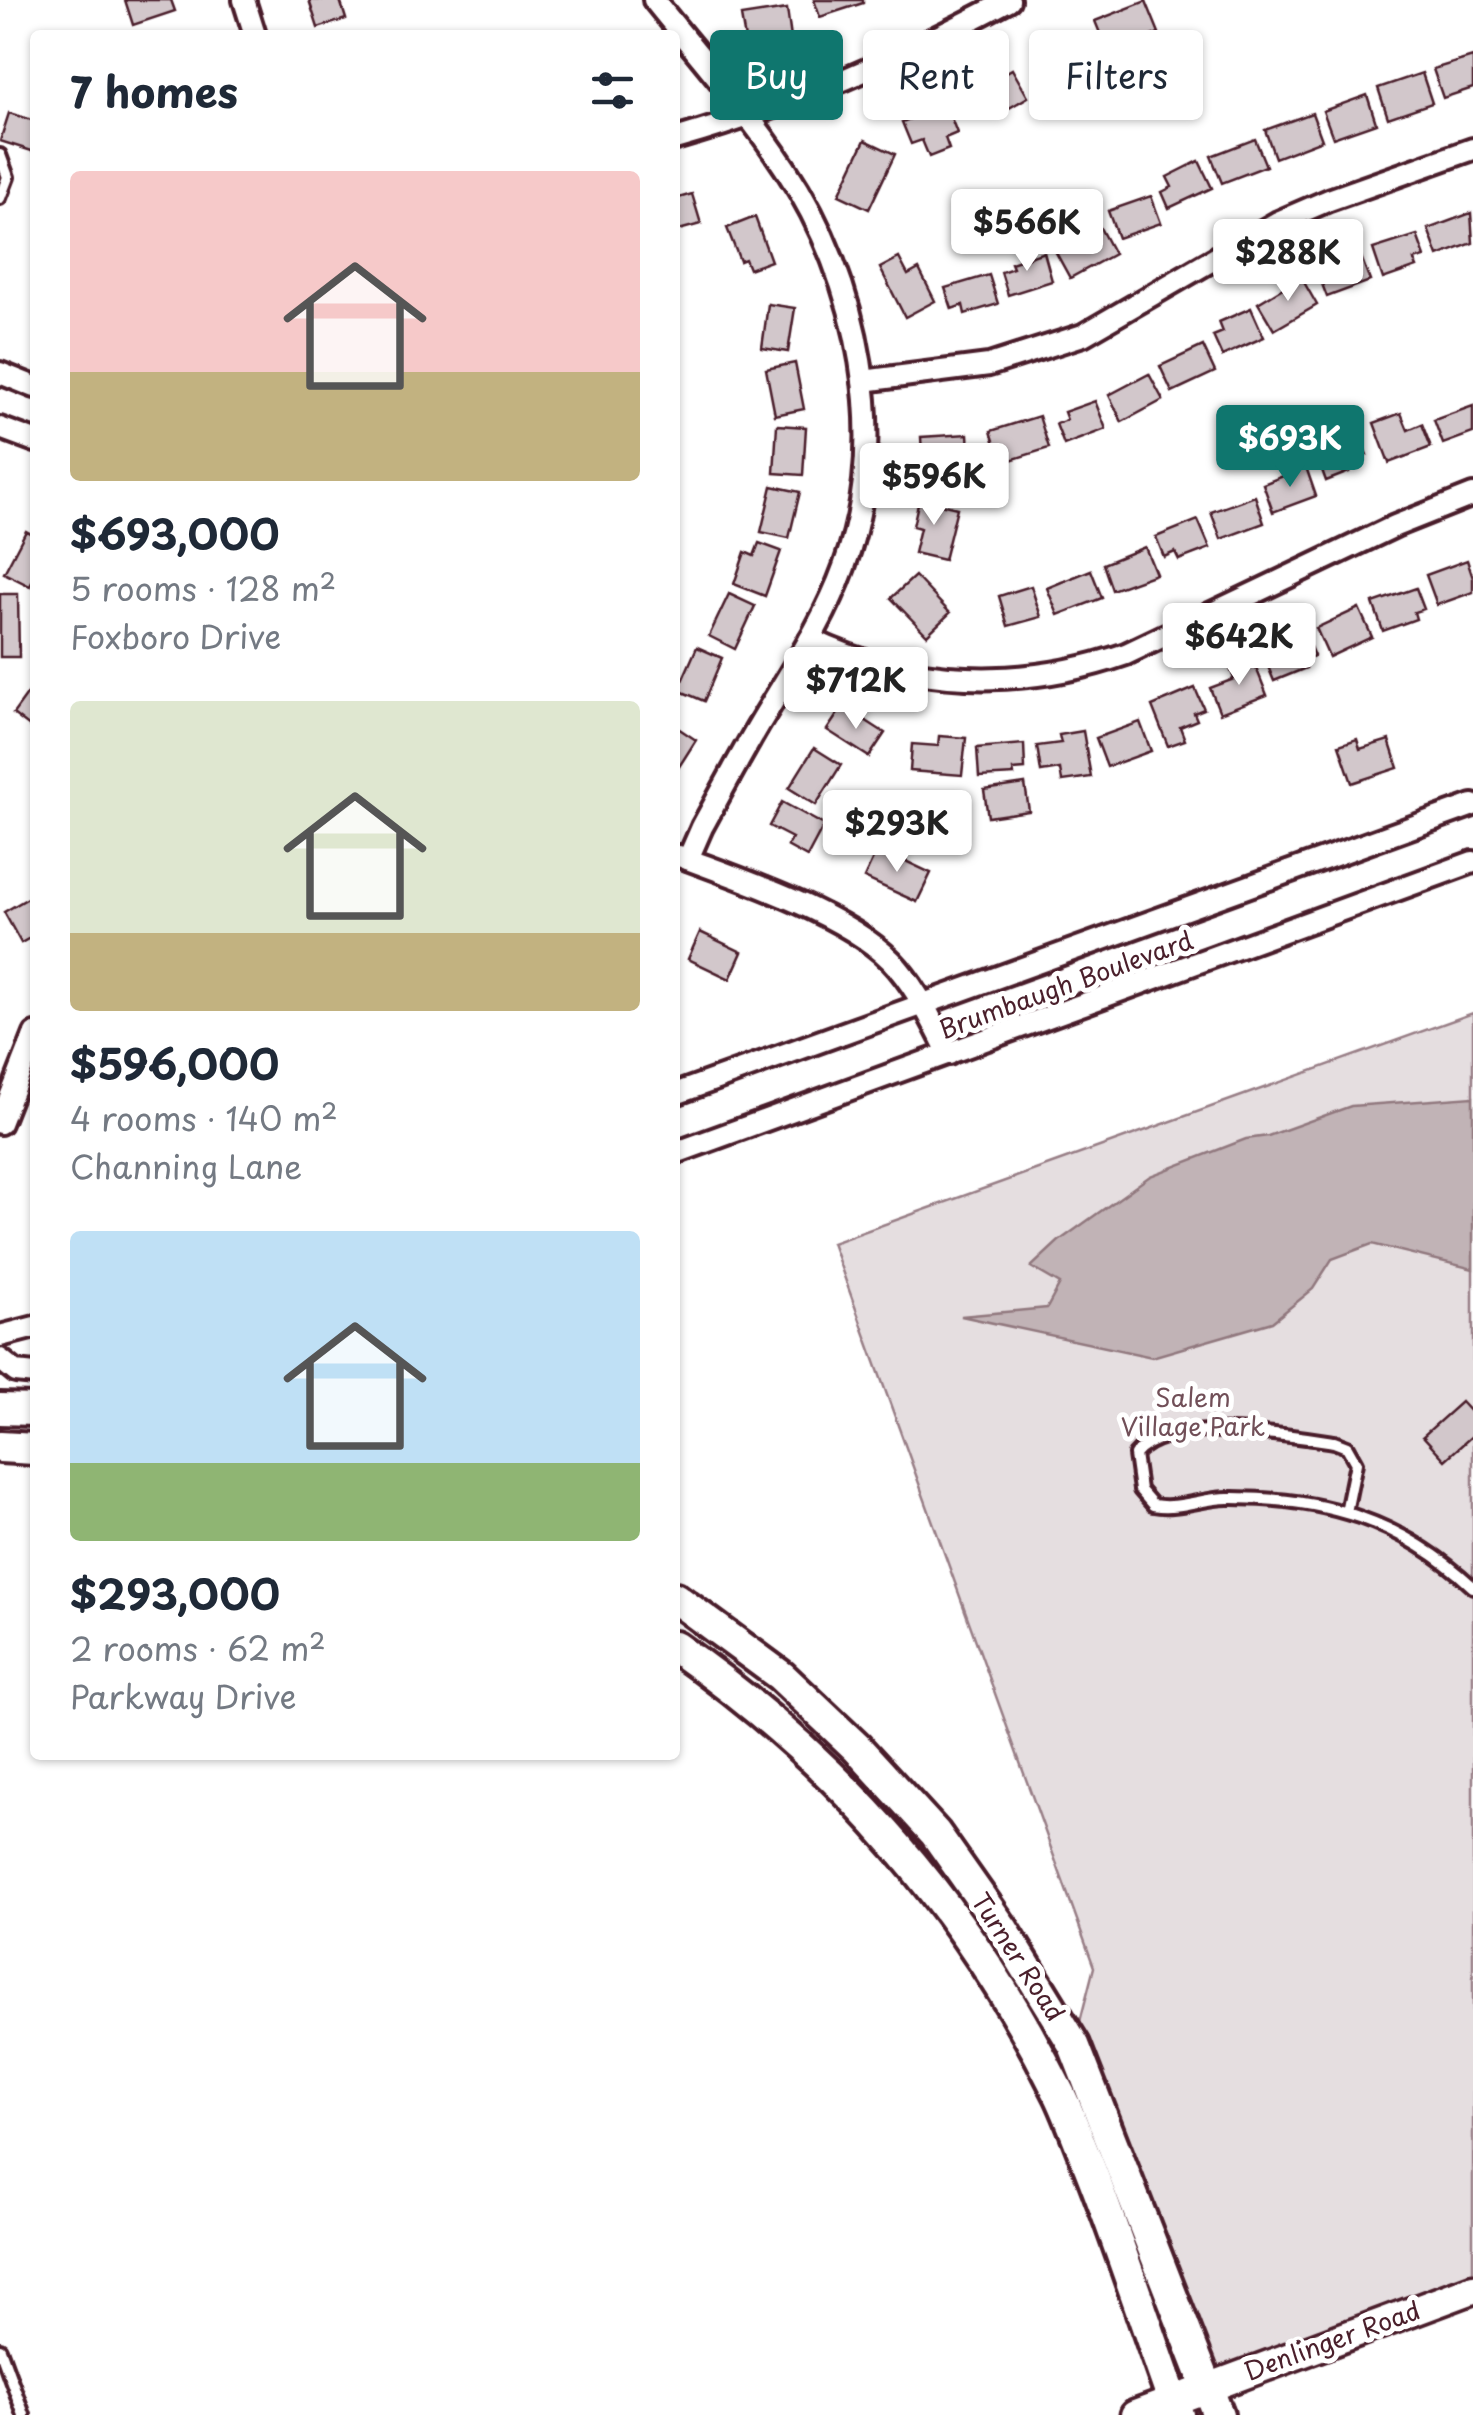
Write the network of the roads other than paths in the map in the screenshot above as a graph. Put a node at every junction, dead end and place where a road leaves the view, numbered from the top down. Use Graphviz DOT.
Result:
graph roads {
  1 [pos="244,0"];
  2 [pos="654,0"];
  3 [pos="1009,0"];
  4 [pos="253,30"];
  5 [pos="678,30"];
  6 [pos="680,33"];
  7 [pos="710,71"];
  8 [pos="843,81"];
  9 [pos="740,120"];
  10 [pos="748,120"];
  11 [pos="680,138"];
  12 [pos="1473,149"];
  13 [pos="0,155"];
  14 [pos="0,198"];
  15 [pos="0,373"];
  16 [pos="863,381"];
  17 [pos="30,385"];
  18 [pos="0,428"];
  19 [pos="30,439"];
  20 [pos="1473,495"];
  21 [pos="810,639"];
  22 [pos="1473,805"];
  23 [pos="681,856"];
  24 [pos="1473,862"];
  25 [pos="923,1004"];
  26 [pos="30,1047"];
  27 [pos="949,1054"];
  28 [pos="680,1092"];
  29 [pos="0,1123"];
  30 [pos="680,1151"];
  31 [pos="30,1329"];
  32 [pos="0,1336"];
  33 [pos="0,1359"];
  34 [pos="30,1373"];
  35 [pos="0,1409"];
  36 [pos="30,1410"];
  37 [pos="0,1448"];
  38 [pos="30,1449"];
  39 [pos="1346,1512"];
  40 [pos="1473,1587"];
  41 [pos="680,1602"];
  42 [pos="680,1651"];
  43 [pos="1473,2289"];
  44 [pos="0,2349"];
  45 [pos="1213,2401"];
  46 [pos="1175,2408"];
  47 [pos="24,2415"];
  48 [pos="1135,2415"];
  1 -- 4 [label="street"];
  2 -- 5 [label="street"];
  3 -- 8 [label="street"];
  6 -- 7 [label="street"];
  9 -- 11 [label="street"];
  10 -- 16 [label="street"];
  12 -- 16 [label="street"];
  13 -- 14 [label="lane"];
  15 -- 17 [label="street"];
  16 -- 21 [label="street"];
  18 -- 19 [label="street"];
  20 -- 21 [label="street"];
  21 -- 23 [label="street"];
  22 -- 25 [label="street, Brumbaugh Boulevard"];
  23 -- 25 [label="street"];
  24 -- 27 [label="street, Brumbaugh Boulevard"];
  25 -- 27 [label="street"];
  25 -- 28 [label="street, Brumbaugh Boulevard"];
  26 -- 29 [label="street"];
  27 -- 30 [label="street, Brumbaugh Boulevard"];
  31 -- 32 [label="street"];
  33 -- 34 [label="street"];
  35 -- 36 [label="main road"];
  37 -- 38 [label="main road"];
  39 -- 39 [label="lane"];
  39 -- 40 [label="lane"];
  41 -- 45 [label="main road, Turner Road"];
  42 -- 46 [label="main road, Turner Road"];
  43 -- 45 [label="street, Denlinger Road"];
  44 -- 47 [label="lane"];
  45 -- 46 [label="street, Denlinger Road"];
  46 -- 48 [label="street, Denlinger Road"];
}
